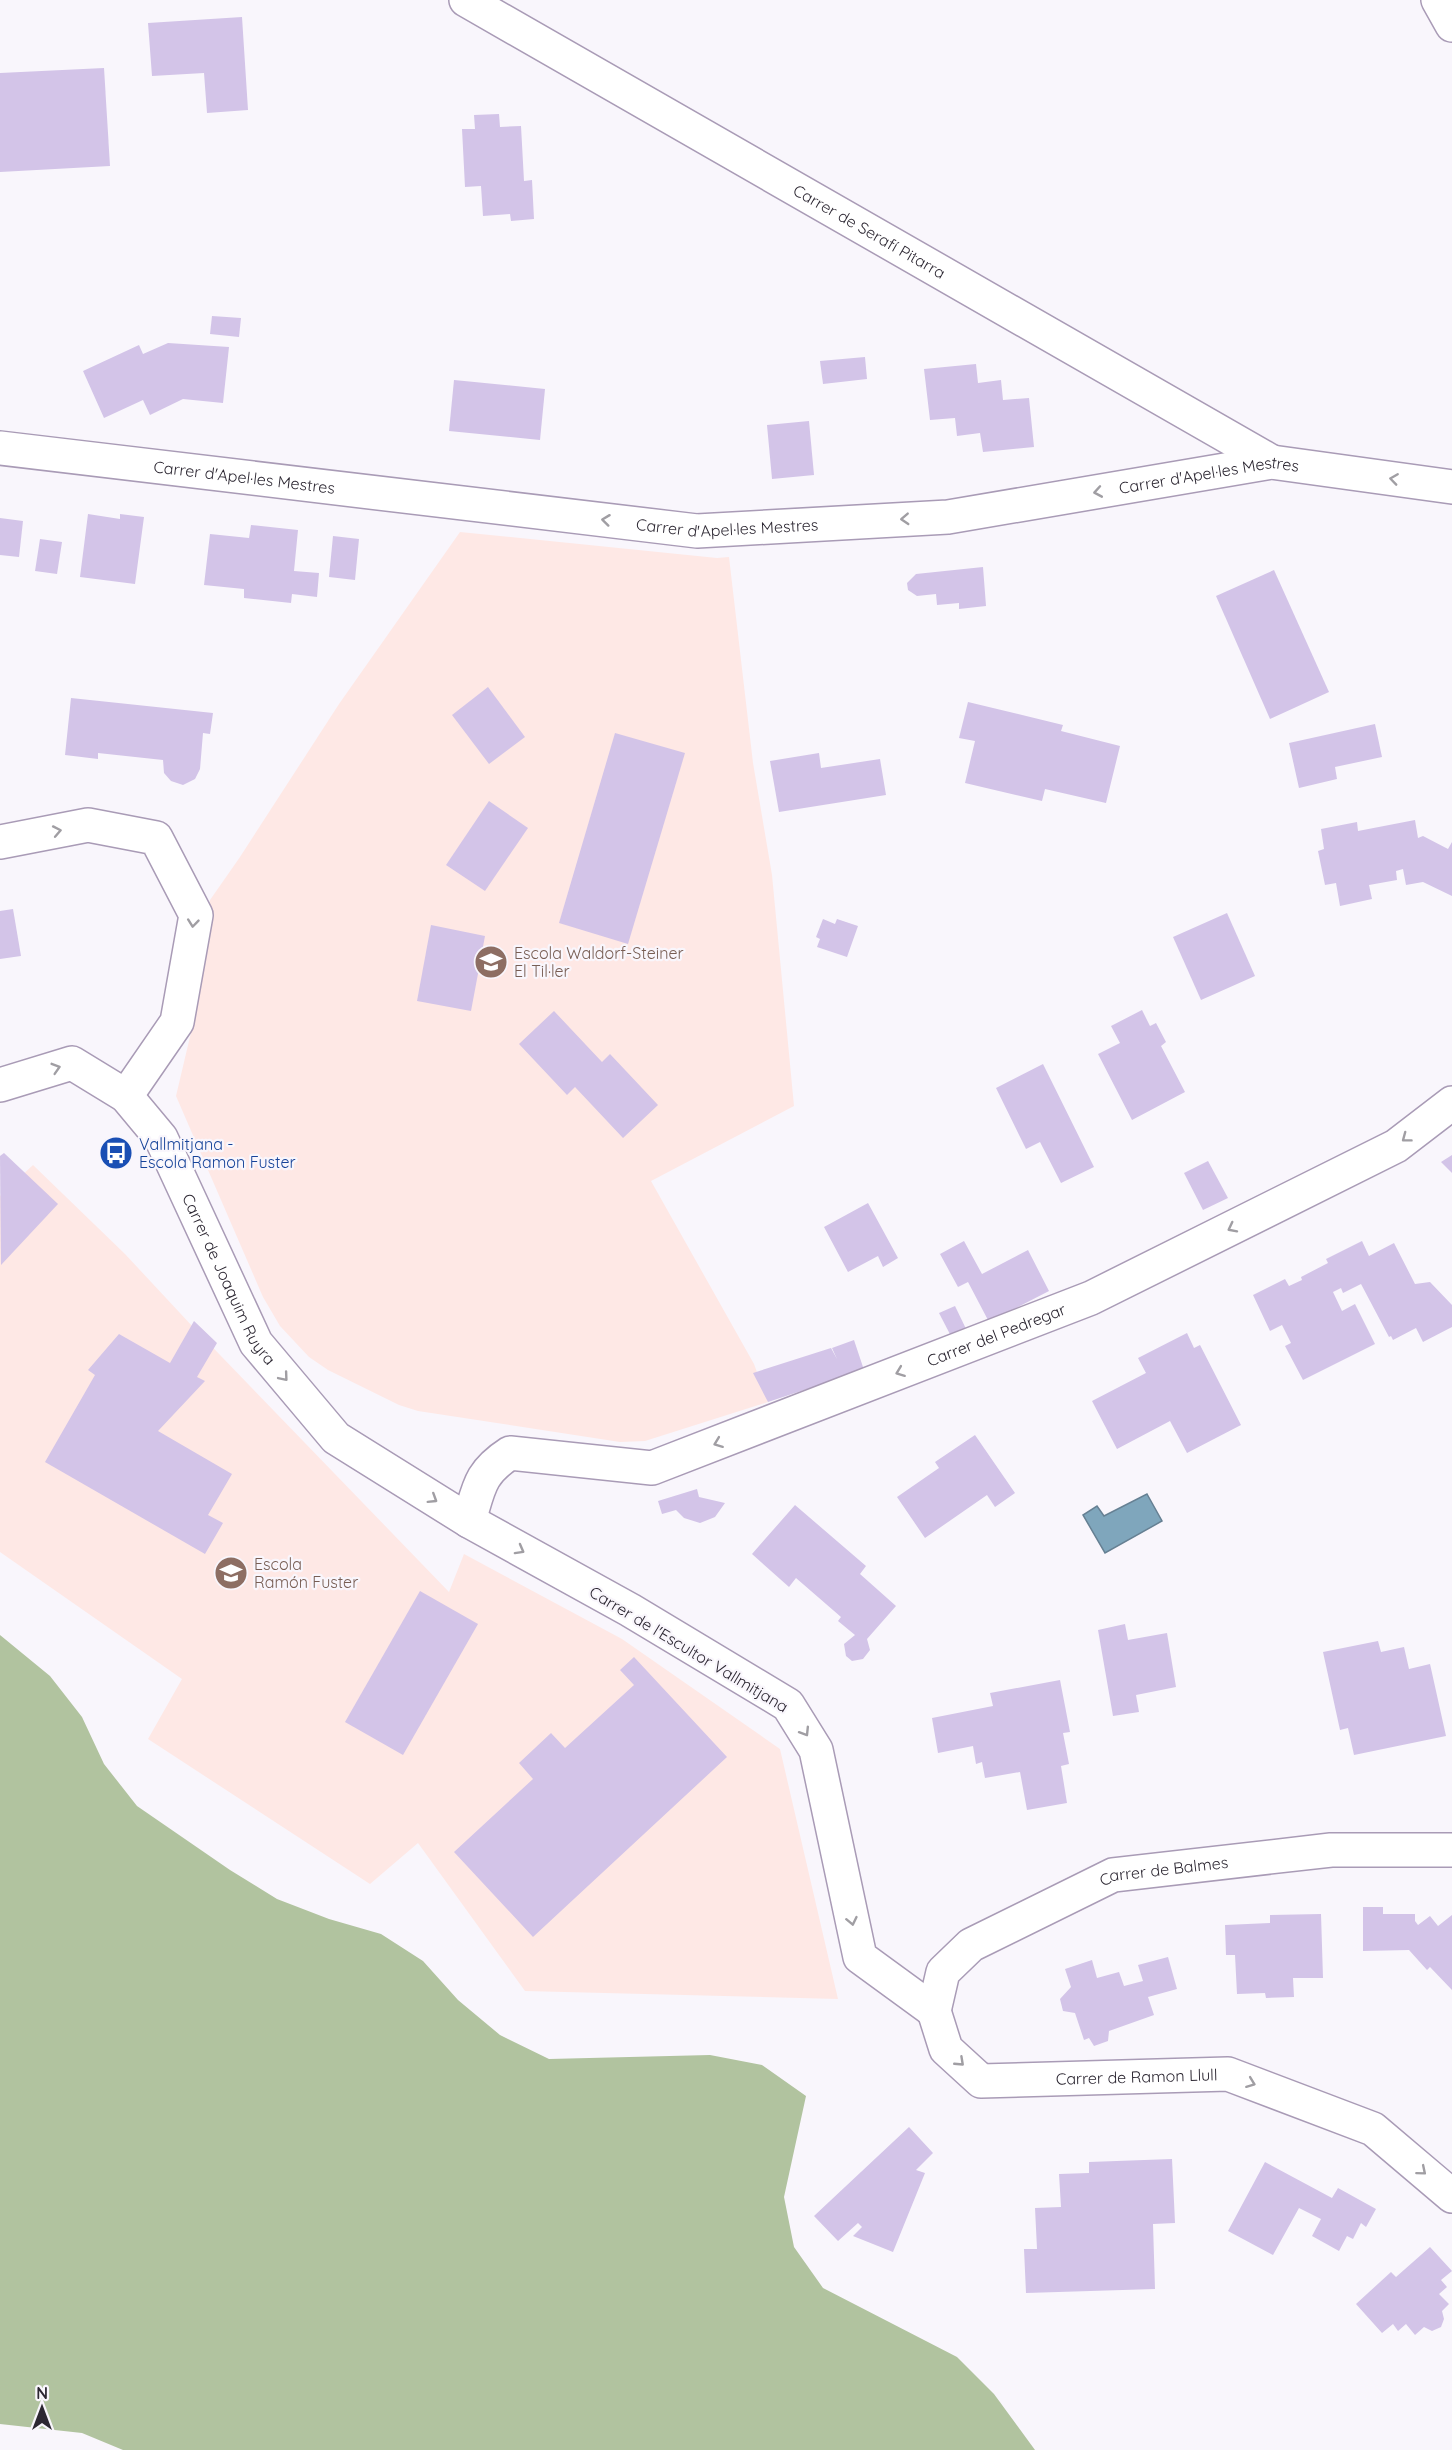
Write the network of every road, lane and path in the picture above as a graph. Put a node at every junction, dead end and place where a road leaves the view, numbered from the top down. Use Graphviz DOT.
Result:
graph roads {
  1 [pos="466,0"];
  2 [pos="1438,0"];
  3 [pos="1452,25"];
  4 [pos="0,448"];
  5 [pos="1272,462"];
  6 [pos="1452,487"];
  7 [pos="0,842"];
  8 [pos="0,1085"];
  9 [pos="126,1096"];
  10 [pos="1452,1103"];
  11 [pos="469,1521"];
  12 [pos="1452,1850"];
  13 [pos="934,2011"];
  14 [pos="1452,2196"];
  1 -- 5 [label="street, Carrer de Serafí Pitarra"];
  2 -- 3 [label="street"];
  5 -- 4 [label="street, Carrer d'Apel·les Mestres, one-way"];
  6 -- 5 [label="street, Carrer d'Apel·les Mestres, one-way"];
  7 -- 9 [label="street, one-way"];
  8 -- 9 [label="street, Carrer de Joaquim Ruyra, one-way"];
  9 -- 11 [label="street, Carrer de Joaquim Ruyra, one-way"];
  10 -- 11 [label="street, Carrer del Pedregar, one-way"];
  11 -- 13 [label="street, Carrer de l'Escultor Vallmitjana, one-way"];
  12 -- 13 [label="street, Carrer de Balmes"];
  13 -- 14 [label="street, Carrer de Ramon Llull, one-way"];
}
